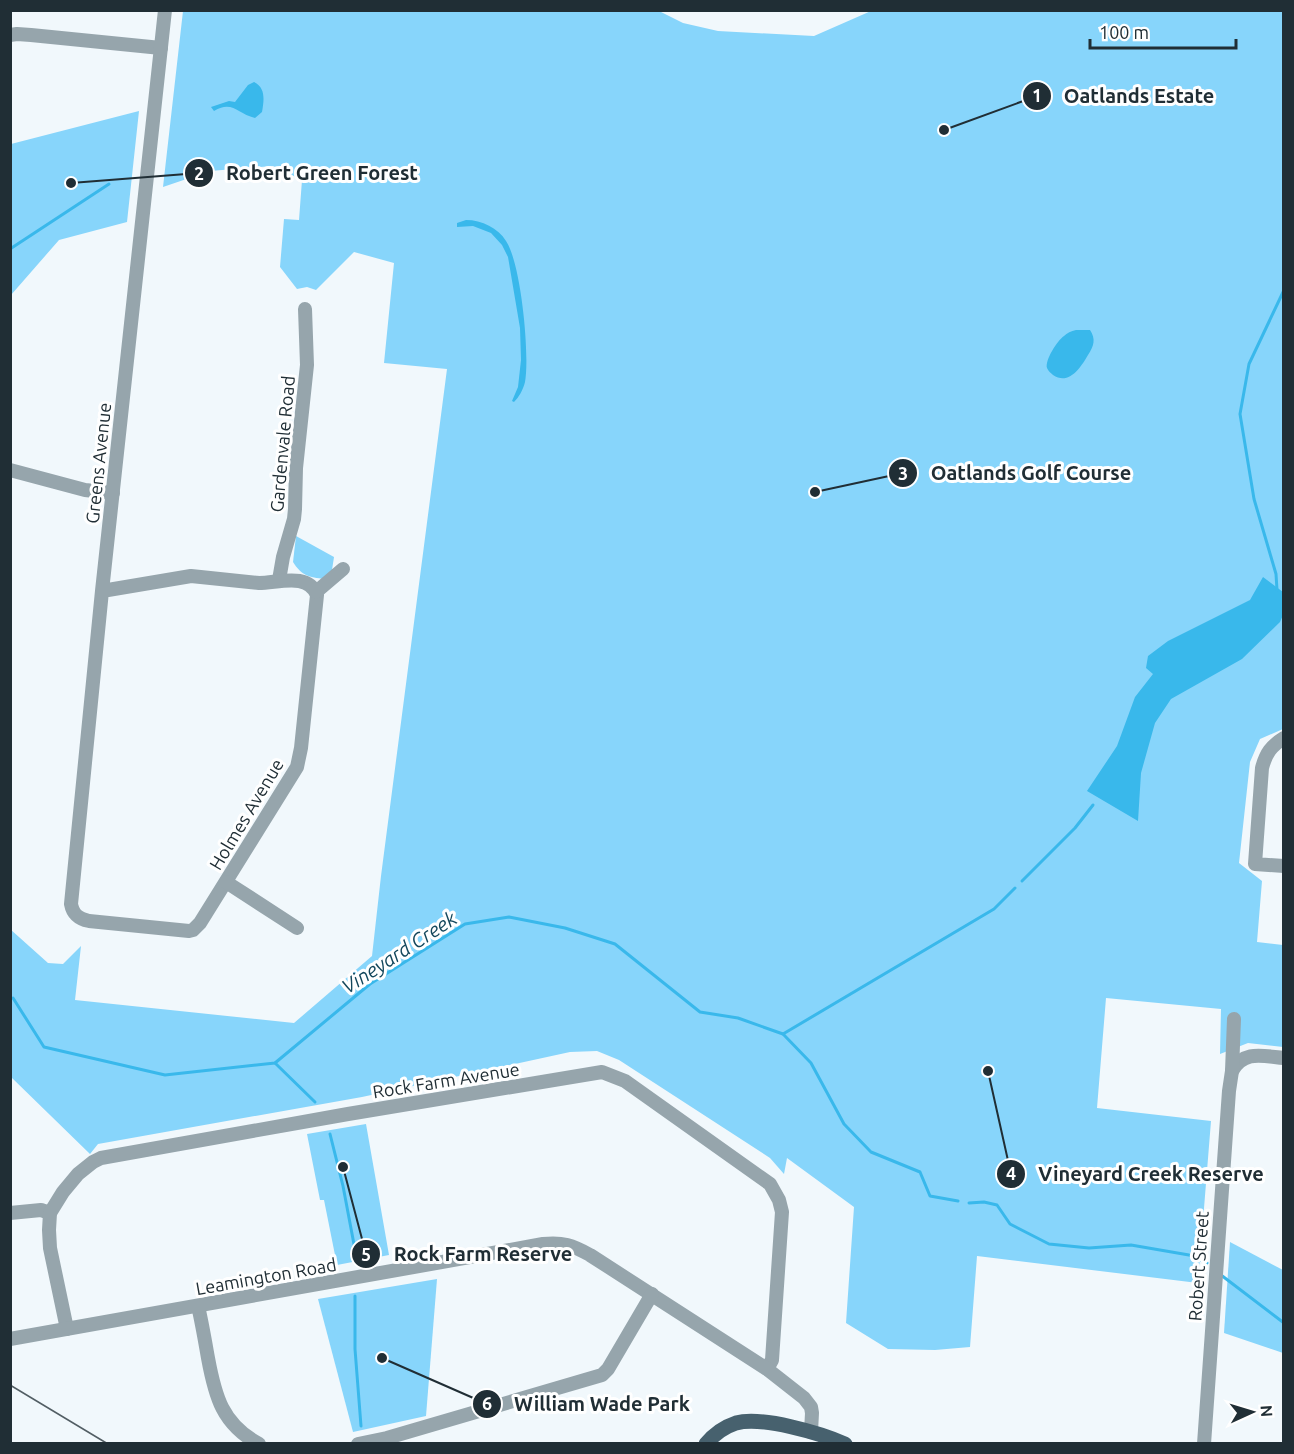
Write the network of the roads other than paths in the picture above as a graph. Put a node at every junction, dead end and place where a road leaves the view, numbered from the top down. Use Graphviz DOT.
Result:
graph roads {
  1 [pos="165,10"];
  2 [pos="10,35"];
  3 [pos="161,48"];
  4 [pos="305,309"];
  5 [pos="10,470"];
  6 [pos="113,493"];
  7 [pos="343,569"];
  8 [pos="279,580"];
  9 [pos="102,591"];
  10 [pos="316,592"];
  11 [pos="1284,738"];
  12 [pos="1284,866"];
  13 [pos="226,882"];
  14 [pos="78,917"];
  15 [pos="297,928"];
  16 [pos="1234,1019"];
  17 [pos="1284,1058"];
  18 [pos="1232,1071"];
  19 [pos="10,1213"];
  20 [pos="50,1213"];
  21 [pos="651,1294"];
  22 [pos="198,1306"];
  23 [pos="67,1329"];
  24 [pos="10,1339"];
  25 [pos="767,1370"];
  26 [pos="811,1432"];
  27 [pos="710,1439"];
  28 [pos="259,1443"];
  29 [pos="358,1443"];
  30 [pos="844,1443"];
  31 [pos="1204,1443"];
  1 -- 3 [label="street, Greens Avenue"];
  2 -- 3 [label="street"];
  3 -- 6 [label="street, Greens Avenue"];
  4 -- 8 [label="street, Gardenvale Road"];
  5 -- 6 [label="street"];
  6 -- 9 [label="street, Greens Avenue"];
  7 -- 10 [label="street"];
  8 -- 9 [label="street"];
  8 -- 10 [label="street"];
  9 -- 14 [label="street, Greens Avenue"];
  10 -- 13 [label="street, Holmes Avenue"];
  11 -- 12 [label="street"];
  13 -- 14 [label="street, Holmes Avenue"];
  13 -- 15 [label="street"];
  16 -- 18 [label="street, Robert Street"];
  17 -- 18 [label="street"];
  18 -- 31 [label="street, Robert Street"];
  19 -- 20 [label="street"];
  20 -- 23 [label="street"];
  20 -- 25 [label="street, Rock Farm Avenue"];
  21 -- 22 [label="street, Leamington Road"];
  21 -- 25 [label="street, Leamington Road"];
  21 -- 29 [label="street"];
  22 -- 23 [label="street, Leamington Road"];
  22 -- 28 [label="street"];
  23 -- 24 [label="street, Leamington Road"];
  25 -- 26 [label="street, Leamington Road"];
  26 -- 27 [label="main road"];
  26 -- 30 [label="main road"];
}
